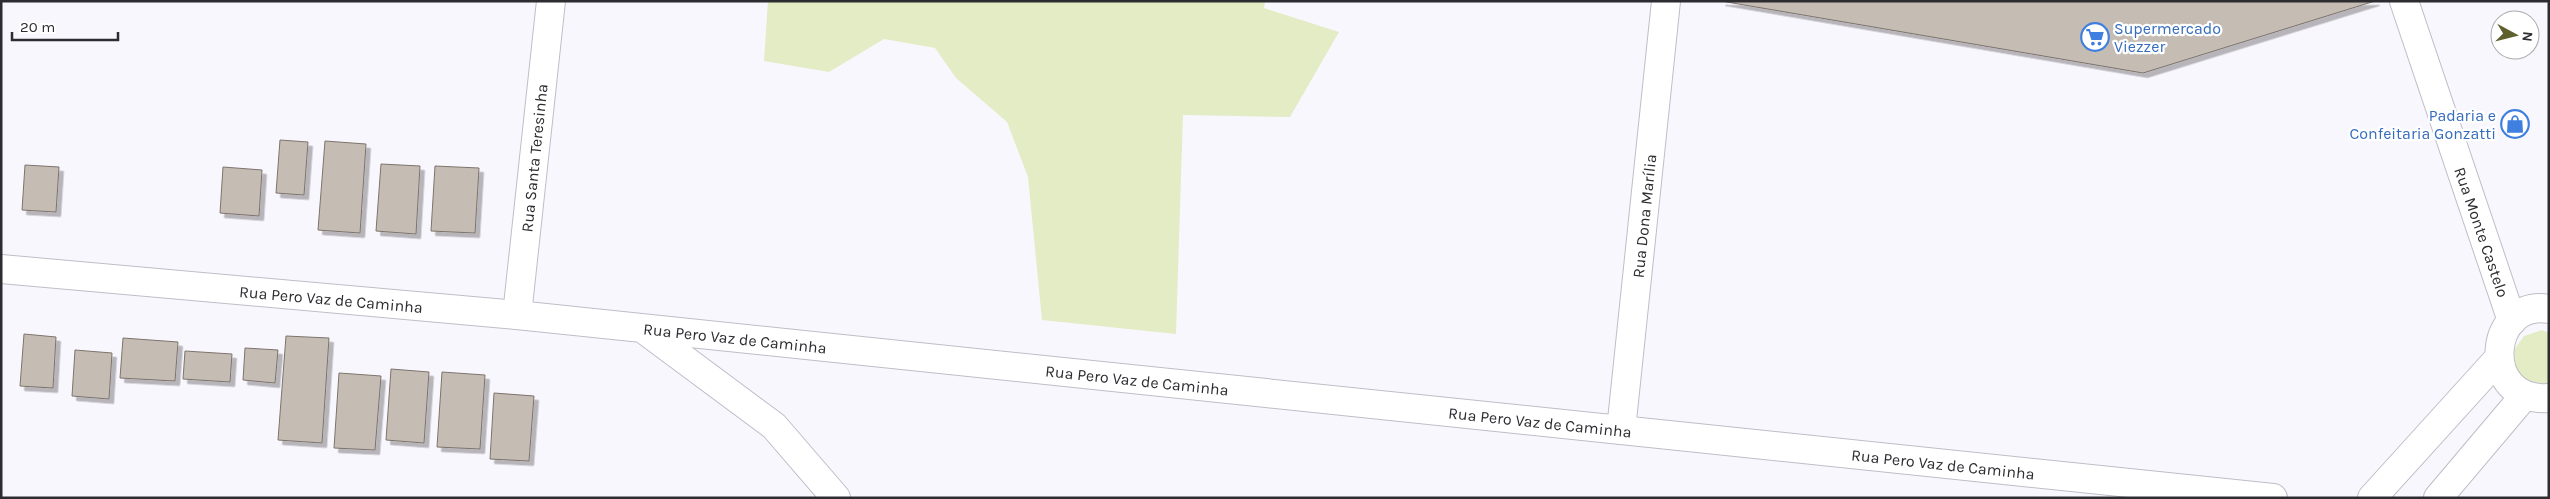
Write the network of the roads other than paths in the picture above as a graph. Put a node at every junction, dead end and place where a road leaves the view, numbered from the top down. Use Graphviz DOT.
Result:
graph roads {
  1 [pos="551,1"];
  2 [pos="1666,1"];
  3 [pos="2404,1"];
  4 [pos="1,269"];
  5 [pos="2548,308"];
  6 [pos="517,316"];
  7 [pos="2512,321"];
  8 [pos="642,328"];
  9 [pos="2498,359"];
  10 [pos="2537,396"];
  11 [pos="1622,430"];
  12 [pos="836,498"];
  13 [pos="2273,498"];
  14 [pos="2372,498"];
  15 [pos="2438,498"];
  1 -- 6 [label="street, Rua Santa Teresinha"];
  2 -- 11 [label="street, Rua Dona Marília"];
  3 -- 7 [label="street, Rua Monte Castelo"];
  4 -- 6 [label="street, Rua Pero Vaz de Caminha"];
  5 -- 7 [label="street"];
  6 -- 8 [label="street, Rua Pero Vaz de Caminha"];
  7 -- 9 [label="street"];
  8 -- 11 [label="street, Rua Pero Vaz de Caminha"];
  8 -- 12 [label="street"];
  9 -- 10 [label="street"];
  9 -- 14 [label="street"];
  10 -- 15 [label="street"];
  11 -- 13 [label="street, Rua Pero Vaz de Caminha"];
}
